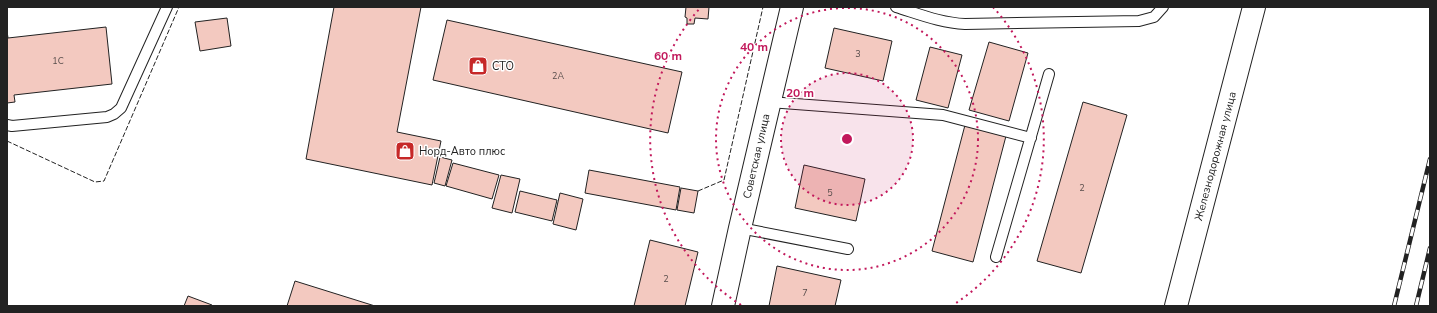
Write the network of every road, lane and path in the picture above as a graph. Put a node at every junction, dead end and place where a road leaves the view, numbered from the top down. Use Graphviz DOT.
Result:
graph roads {
  1 [pos="167,7"];
  2 [pos="792,7"];
  3 [pos="896,7"];
  4 [pos="1163,7"];
  5 [pos="1254,7"];
  6 [pos="1049,74"];
  7 [pos="769,102"];
  8 [pos="7,126"];
  9 [pos="1031,138"];
  10 [pos="740,228"];
  11 [pos="848,249"];
  12 [pos="996,257"];
  13 [pos="723,306"];
  14 [pos="1176,306"];
  1 -- 8 [label="lane"];
  2 -- 7 [label="street, Советская улица"];
  3 -- 4 [label="lane"];
  5 -- 14 [label="street, Железнодорожная улица"];
  6 -- 9 [label="lane"];
  7 -- 9 [label="lane"];
  7 -- 10 [label="street, Советская улица"];
  9 -- 12 [label="lane"];
  10 -- 11 [label="lane"];
  10 -- 13 [label="street, Советская улица"];
}
